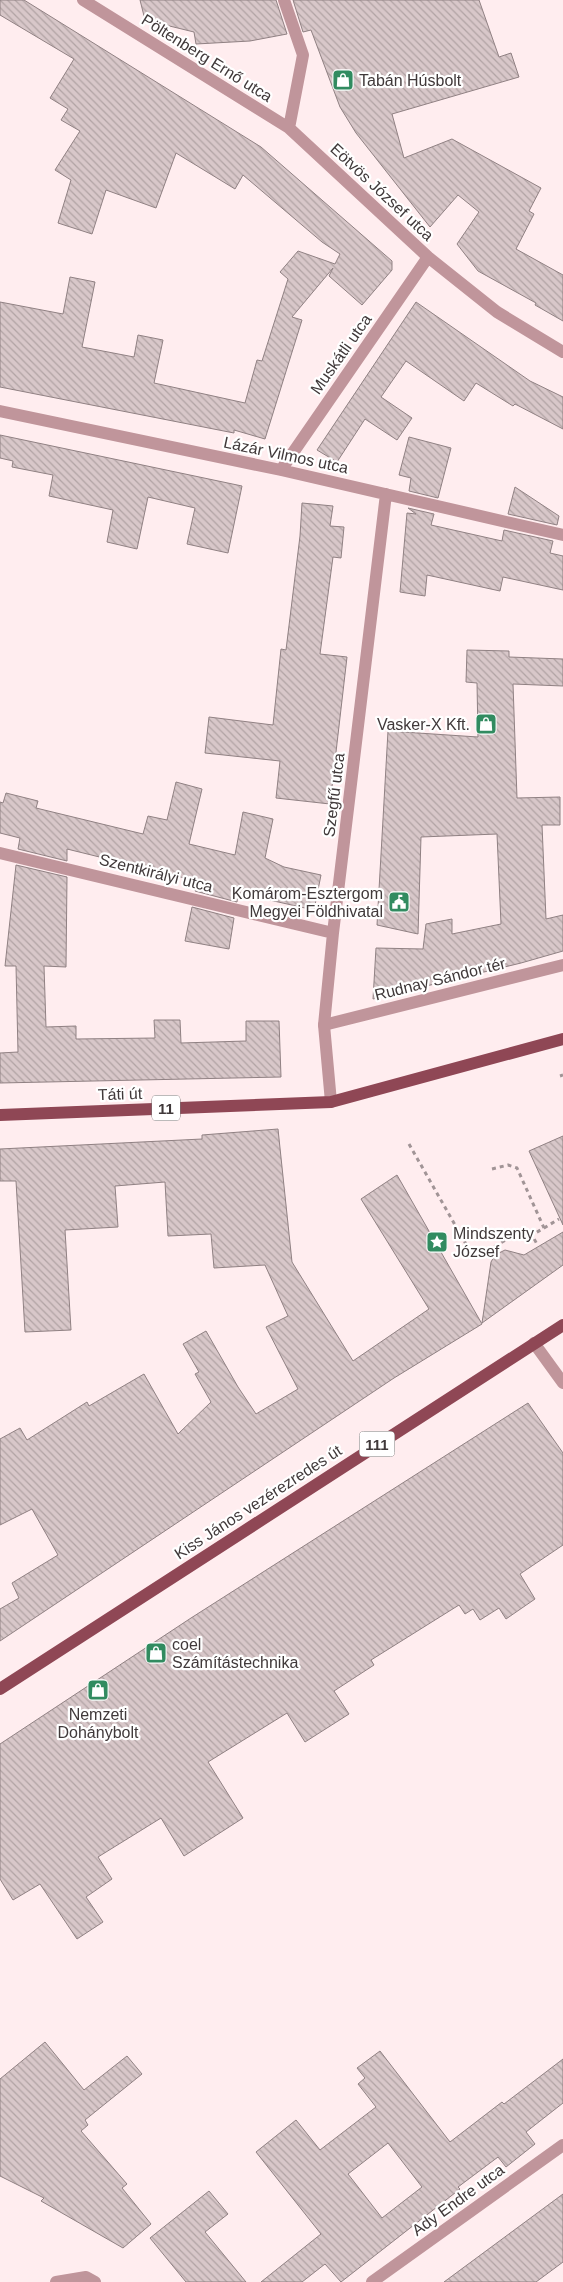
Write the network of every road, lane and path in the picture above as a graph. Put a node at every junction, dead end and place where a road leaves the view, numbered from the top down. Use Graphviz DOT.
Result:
graph roads {
  1 [pos="83,0"];
  2 [pos="284,0"];
  3 [pos="289,128"];
  4 [pos="428,257"];
  5 [pos="563,352"];
  6 [pos="0,411"];
  7 [pos="281,470"];
  8 [pos="386,494"];
  9 [pos="563,535"];
  10 [pos="0,852"];
  11 [pos="333,933"];
  12 [pos="563,965"];
  13 [pos="324,1025"];
  14 [pos="563,1039"];
  15 [pos="331,1102"];
  16 [pos="0,1115"];
  17 [pos="409,1144"];
  18 [pos="492,1169"];
  19 [pos="559,1219"];
  20 [pos="544,1228"];
  21 [pos="498,1232"];
  22 [pos="532,1235"];
  23 [pos="504,1241"];
  24 [pos="538,1246"];
  25 [pos="563,1325"];
  26 [pos="534,1343"];
  27 [pos="563,1383"];
  28 [pos="0,1689"];
  29 [pos="563,2145"];
  30 [pos="56,2282"];
  31 [pos="95,2282"];
  32 [pos="372,2282"];
  1 -- 3 [label="street, Pöltenberg Ernő utca"];
  2 -- 3 [label="street"];
  3 -- 4 [label="street, Eötvös József utca"];
  4 -- 5 [label="street, Eötvös József utca"];
  4 -- 7 [label="street, Muskátli utca"];
  6 -- 7 [label="street, Lázár Vilmos utca"];
  7 -- 8 [label="street, Lázár Vilmos utca"];
  8 -- 9 [label="street, Lázár Vilmos utca"];
  8 -- 11 [label="street, Szegfű utca"];
  10 -- 11 [label="street, Szentkirályi utca"];
  11 -- 13 [label="street, Szegfű utca"];
  12 -- 13 [label="street, Rudnay Sándor tér"];
  13 -- 15 [label="street, Szegfű utca"];
  14 -- 15 [label="main road, 11"];
  15 -- 16 [label="main road, Táti út / 11"];
  17 -- 23 [label="path"];
  18 -- 20 [label="path"];
  19 -- 20 [label="path"];
  20 -- 22 [label="path"];
  21 -- 23 [label="path"];
  22 -- 23 [label="path"];
  22 -- 24 [label="path"];
  25 -- 26 [label="main road, 111"];
  26 -- 27 [label="street"];
  26 -- 28 [label="main road, Kiss János vezérezredes út / 111"];
  29 -- 32 [label="street, Ady Endre utca"];
  30 -- 31 [label="street"];
}
